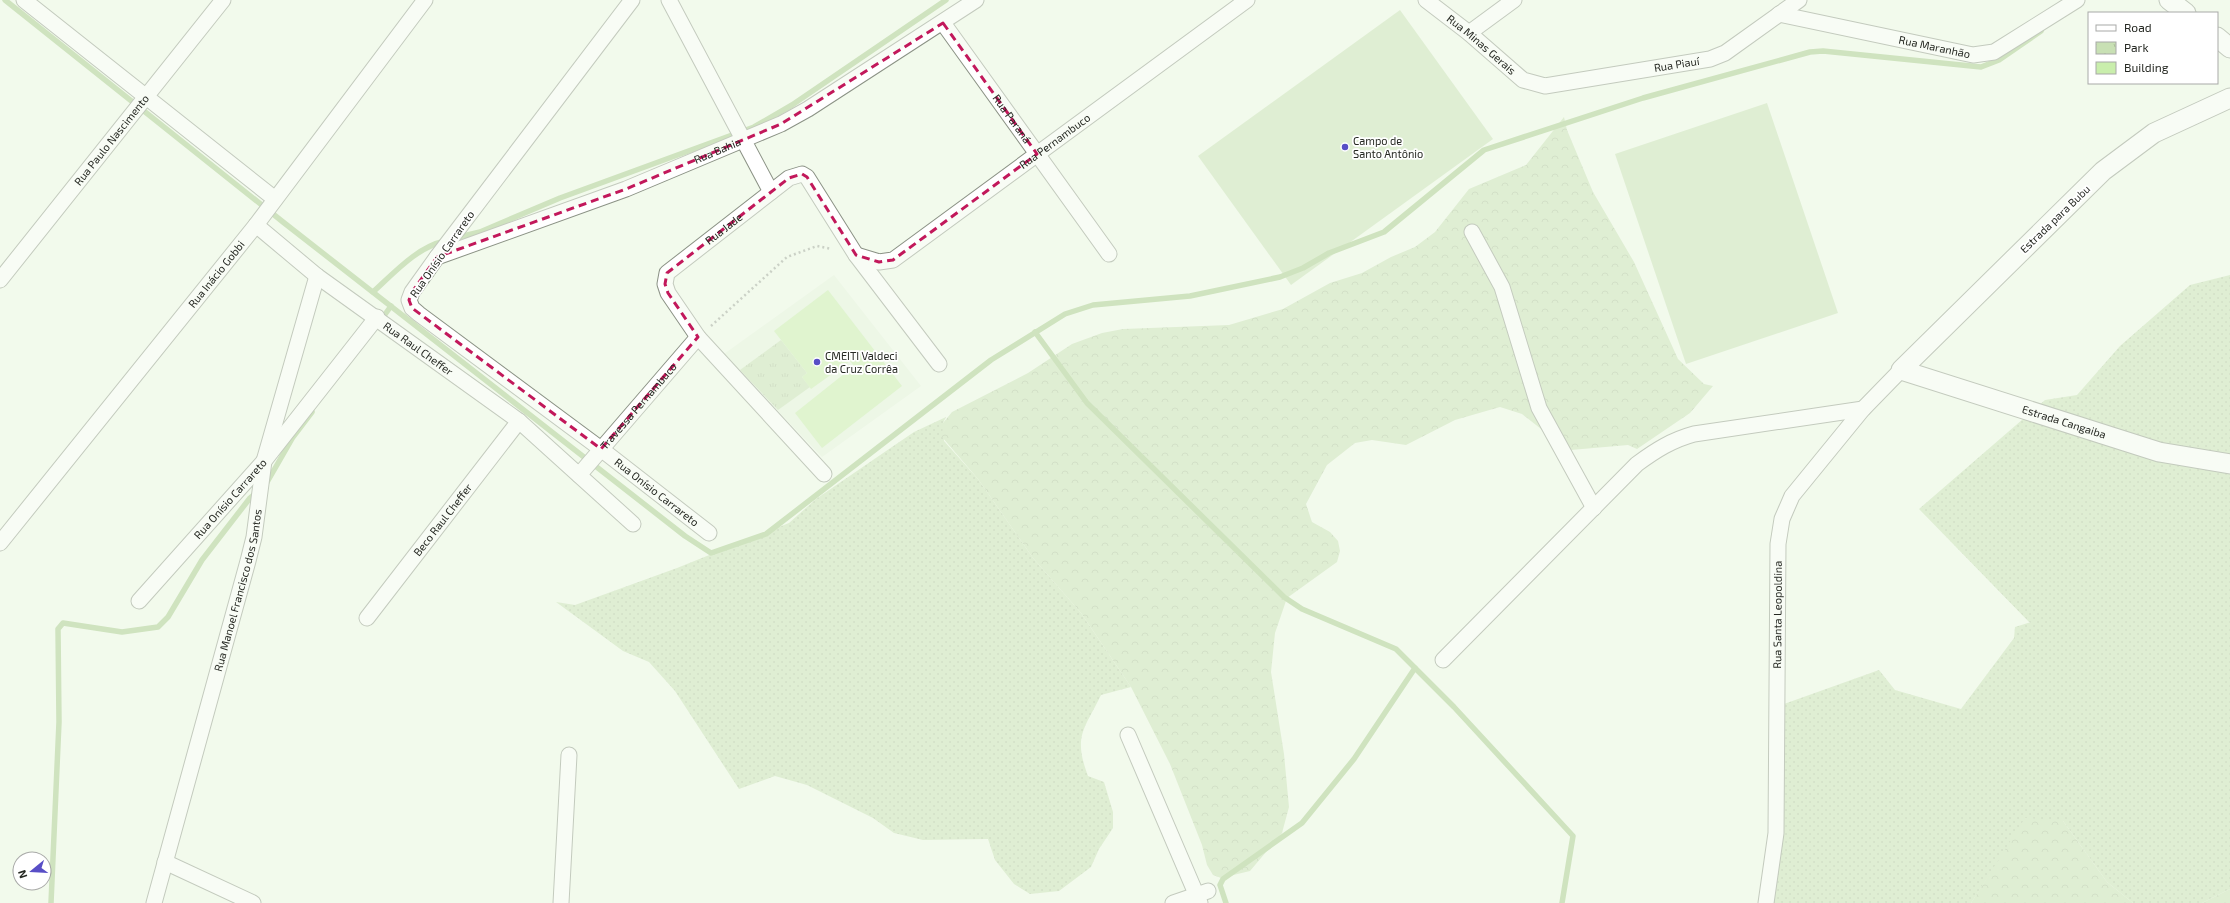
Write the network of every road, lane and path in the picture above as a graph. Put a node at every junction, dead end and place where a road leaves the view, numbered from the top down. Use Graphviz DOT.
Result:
graph roads {
  1 [pos="24,0"];
  2 [pos="223,0"];
  3 [pos="632,0"];
  4 [pos="669,0"];
  5 [pos="976,0"];
  6 [pos="1247,0"];
  7 [pos="1426,0"];
  8 [pos="1514,0"];
  9 [pos="1799,0"];
  10 [pos="2078,0"];
  11 [pos="2169,0"];
  12 [pos="422,2"];
  13 [pos="2185,12"];
  14 [pos="1779,14"];
  15 [pos="943,23"];
  16 [pos="1469,33"];
  17 [pos="2218,38"];
  18 [pos="2230,48"];
  19 [pos="1538,85"];
  20 [pos="146,97"];
  21 [pos="2230,98"];
  22 [pos="744,140"];
  23 [pos="1037,154"];
  24 [pos="771,192"];
  25 [pos="275,199"];
  26 [pos="256,225"];
  27 [pos="1472,232"];
  28 [pos="1109,254"];
  29 [pos="439,255"];
  30 [pos="856,255"];
  31 [pos="317,276"];
  32 [pos="0,280"];
  33 [pos="377,317"];
  34 [pos="698,337"];
  35 [pos="939,364"];
  36 [pos="1901,370"];
  37 [pos="1863,409"];
  38 [pos="519,422"];
  39 [pos="597,454"];
  40 [pos="2230,464"];
  41 [pos="263,468"];
  42 [pos="824,474"];
  43 [pos="579,475"];
  44 [pos="1594,508"];
  45 [pos="633,524"];
  46 [pos="709,532"];
  47 [pos="0,543"];
  48 [pos="139,601"];
  49 [pos="368,618"];
  50 [pos="1443,660"];
  51 [pos="1128,735"];
  52 [pos="569,755"];
  53 [pos="165,862"];
  54 [pos="1202,896"];
  55 [pos="154,903"];
  56 [pos="252,903"];
  57 [pos="561,903"];
  58 [pos="1173,903"];
  59 [pos="1766,903"];
  1 -- 20 [label="street"];
  2 -- 20 [label="street, Rua Paulo Nascimento"];
  3 -- 29 [label="street, Rua Onísio Carrareto"];
  4 -- 22 [label="street"];
  5 -- 15 [label="street, Rua Bahia"];
  6 -- 23 [label="street, Rua Pernambuco"];
  7 -- 16 [label="street, Rua Minas Gerais"];
  8 -- 16 [label="street"];
  9 -- 14 [label="street, Rua Piauí"];
  10 -- 14 [label="street, Rua Maranhão"];
  11 -- 13 [label="street"];
  12 -- 25 [label="street, Rua Inácio Gobbi"];
  14 -- 19 [label="street, Rua Piauí"];
  15 -- 22 [label="street, Rua Bahia"];
  15 -- 23 [label="street, Rua Paraná"];
  16 -- 19 [label="street, Rua Minas Gerais"];
  17 -- 18 [label="street"];
  20 -- 25 [label="street"];
  20 -- 32 [label="street, Rua Paulo Nascimento"];
  21 -- 36 [label="street, Estrada para Bubu"];
  22 -- 24 [label="street"];
  22 -- 29 [label="street, Rua Bahia"];
  23 -- 28 [label="street, Rua Paraná"];
  23 -- 30 [label="street, Rua Pernambuco"];
  24 -- 30 [label="street, Rua Jade"];
  24 -- 34 [label="street, Rua Jade"];
  25 -- 26 [label="street, Rua Inácio Gobbi"];
  26 -- 31 [label="street, Rua Raul Cheffer"];
  26 -- 47 [label="street, Rua Inácio Gobbi"];
  27 -- 44 [label="street"];
  29 -- 39 [label="street, Rua Onísio Carrareto"];
  30 -- 34 [label="path"];
  30 -- 35 [label="street, Rua Jade"];
  31 -- 33 [label="street, Rua Raul Cheffer"];
  31 -- 41 [label="street, Rua Manoel Francisco dos Santos"];
  33 -- 38 [label="street, Rua Raul Cheffer"];
  33 -- 41 [label="street, Rua Onísio Carrareto"];
  34 -- 39 [label="street, Travessa Pernambuco"];
  34 -- 42 [label="street, Rua Jade"];
  36 -- 37 [label="street, Rua Santa Leopoldina"];
  36 -- 40 [label="street, Estrada Cangaiba"];
  37 -- 44 [label="street"];
  37 -- 59 [label="street, Rua Santa Leopoldina"];
  38 -- 43 [label="street, Rua Raul Cheffer"];
  38 -- 49 [label="street, Beco Raul Cheffer"];
  39 -- 43 [label="street, Travessa Pernambuco"];
  39 -- 46 [label="street, Rua Onísio Carrareto"];
  41 -- 48 [label="street, Rua Onísio Carrareto"];
  41 -- 53 [label="street, Rua Manoel Francisco dos Santos"];
  43 -- 45 [label="street, Rua Raul Cheffer"];
  44 -- 50 [label="street"];
  51 -- 54 [label="street"];
  52 -- 57 [label="street"];
  53 -- 55 [label="street, Rua Manoel Francisco dos Santos"];
  53 -- 56 [label="street"];
  54 -- 58 [label="street"];
}
